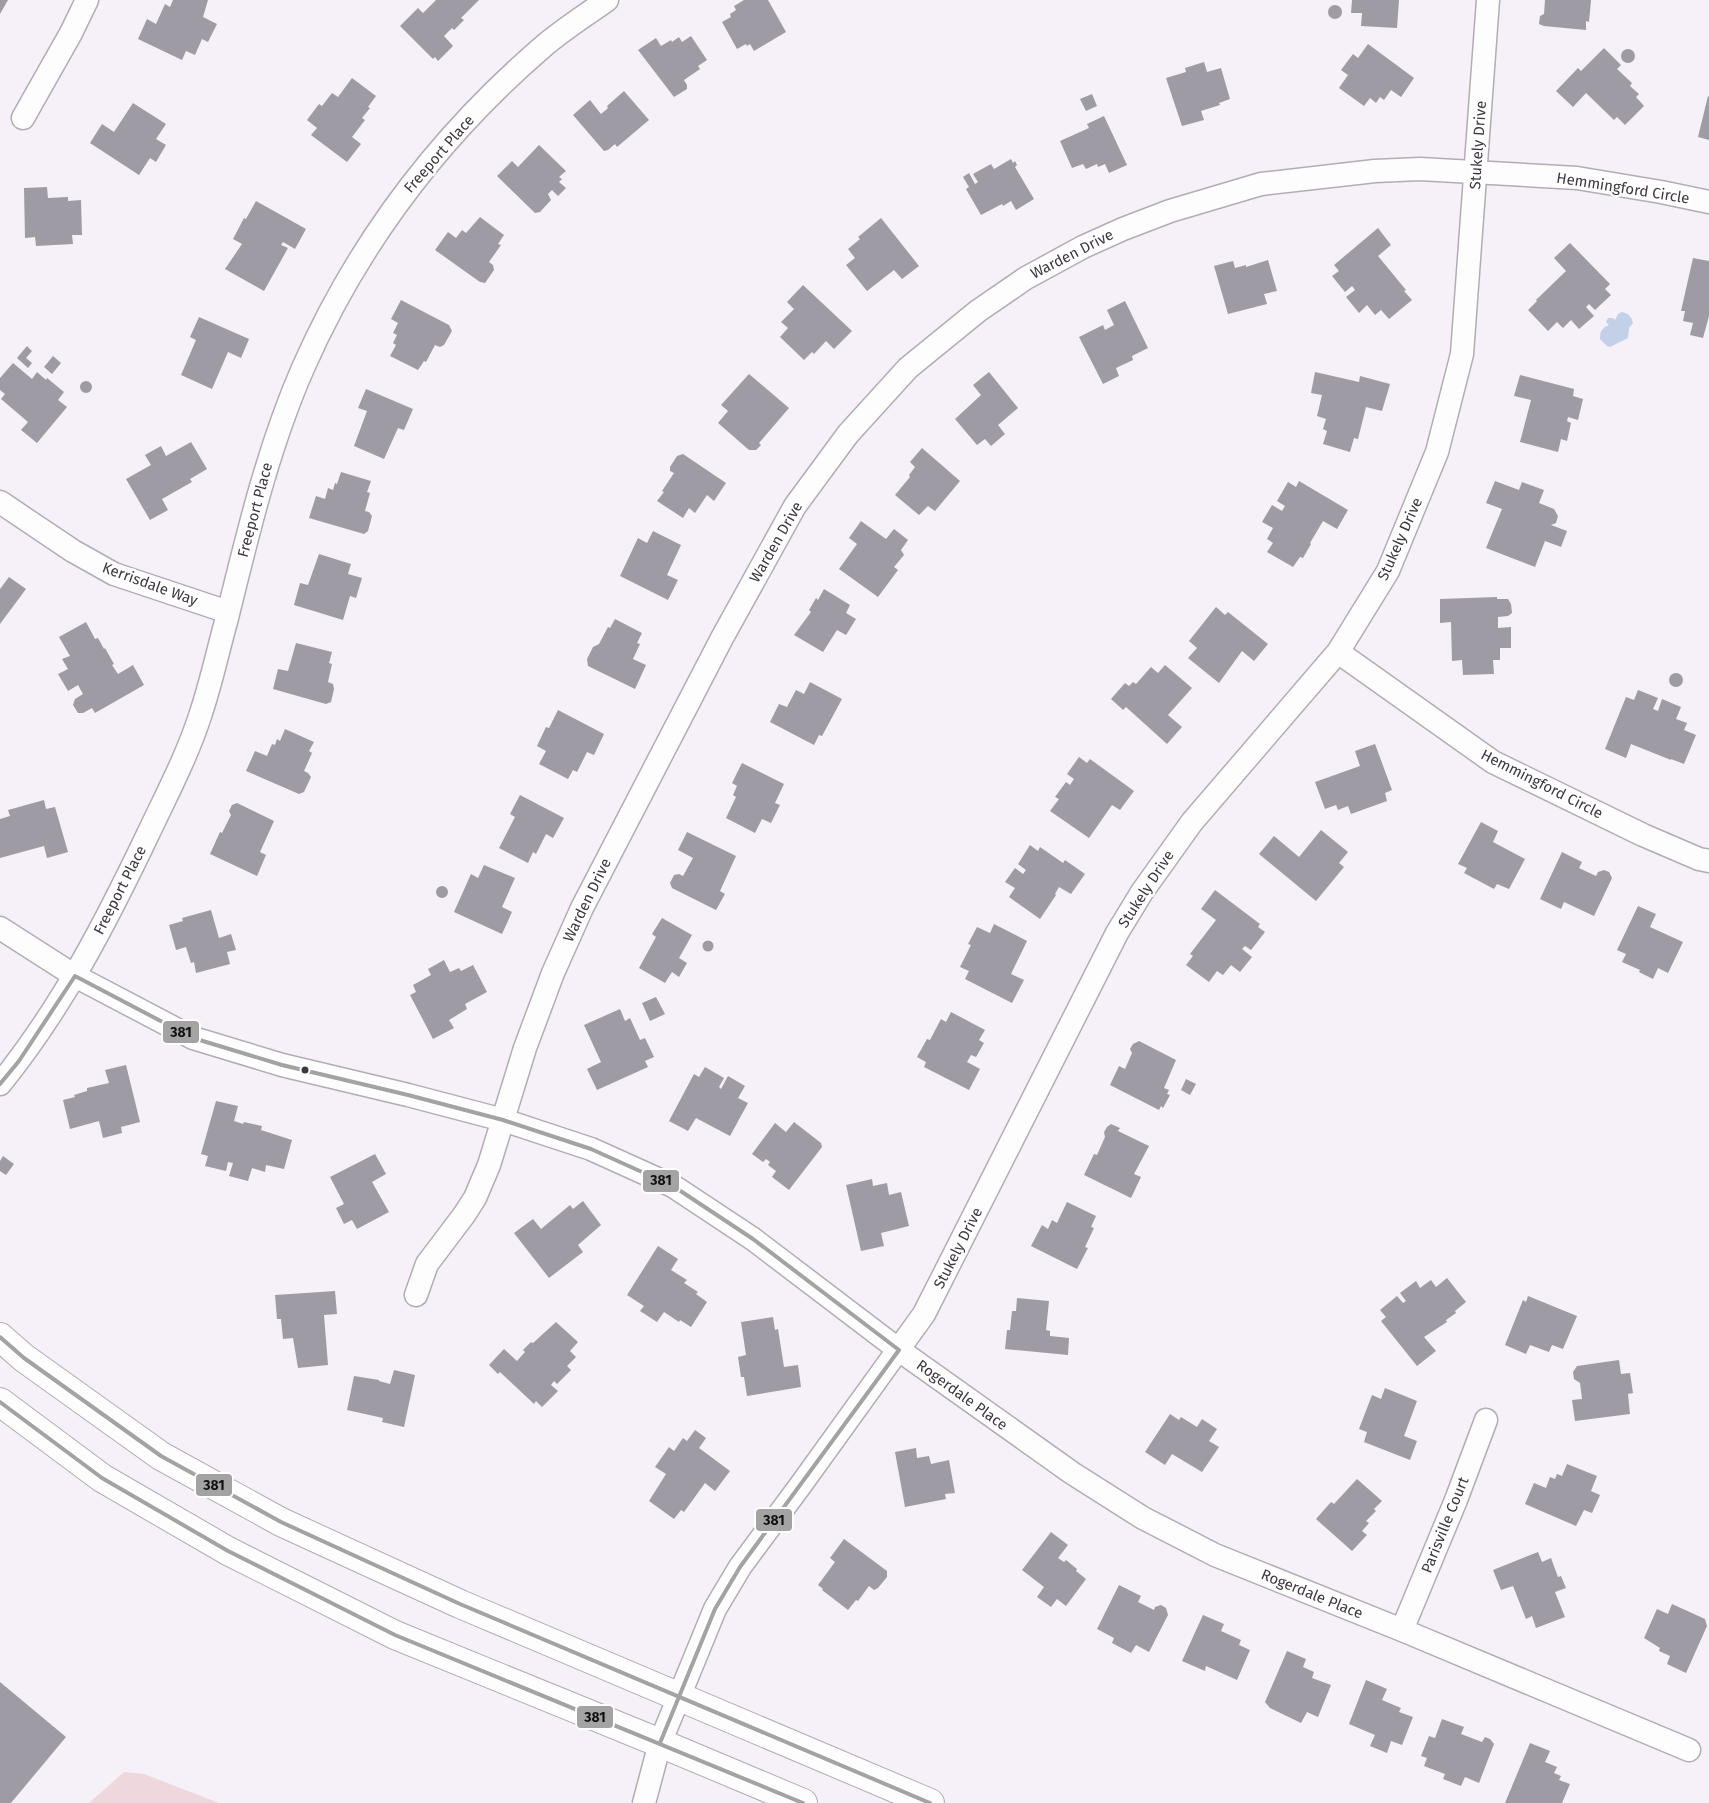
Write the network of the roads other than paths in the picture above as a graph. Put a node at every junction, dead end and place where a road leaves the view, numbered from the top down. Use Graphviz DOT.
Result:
graph roads {
  1 [pos="87,0"];
  2 [pos="607,0"];
  3 [pos="1488,0"];
  4 [pos="23,118"];
  5 [pos="1476,172"];
  6 [pos="1709,202"];
  7 [pos="0,502"];
  8 [pos="228,612"];
  9 [pos="1338,652"];
  10 [pos="1709,861"];
  11 [pos="0,928"];
  12 [pos="75,976"];
  13 [pos="0,1084"];
  14 [pos="503,1120"];
  15 [pos="416,1295"];
  16 [pos="0,1337"];
  17 [pos="900,1350"];
  18 [pos="0,1402"];
  19 [pos="1486,1420"];
  20 [pos="1402,1630"];
  21 [pos="678,1696"];
  22 [pos="660,1743"];
  23 [pos="1689,1750"];
  24 [pos="644,1803"];
  25 [pos="803,1803"];
  26 [pos="930,1803"];
  1 -- 4 [label="street"];
  2 -- 8 [label="street, Freeport Place"];
  3 -- 5 [label="street, Stukely Drive"];
  5 -- 6 [label="street, Hemmingford Circle"];
  5 -- 9 [label="street, Stukely Drive"];
  5 -- 14 [label="street, Warden Drive"];
  7 -- 8 [label="street, Kerrisdale Way"];
  8 -- 12 [label="street, Freeport Place"];
  9 -- 10 [label="street, Hemmingford Circle"];
  9 -- 17 [label="street, Stukely Drive"];
  11 -- 12 [label="street, Rogerdale Place"];
  12 -- 13 [label="street, Freeport Place"];
  12 -- 14 [label="street, Rogerdale Place"];
  14 -- 15 [label="street, Warden Drive"];
  14 -- 17 [label="street, Rogerdale Place"];
  16 -- 21 [label="main road"];
  17 -- 20 [label="street, Rogerdale Place"];
  17 -- 21 [label="street, Stukely Drive"];
  18 -- 22 [label="main road"];
  19 -- 20 [label="street, Parisville Court"];
  20 -- 23 [label="street, Rogerdale Place"];
  21 -- 22 [label="street, Stukely Drive"];
  21 -- 26 [label="main road"];
  22 -- 24 [label="street, Stukely Drive"];
  22 -- 25 [label="main road"];
}
